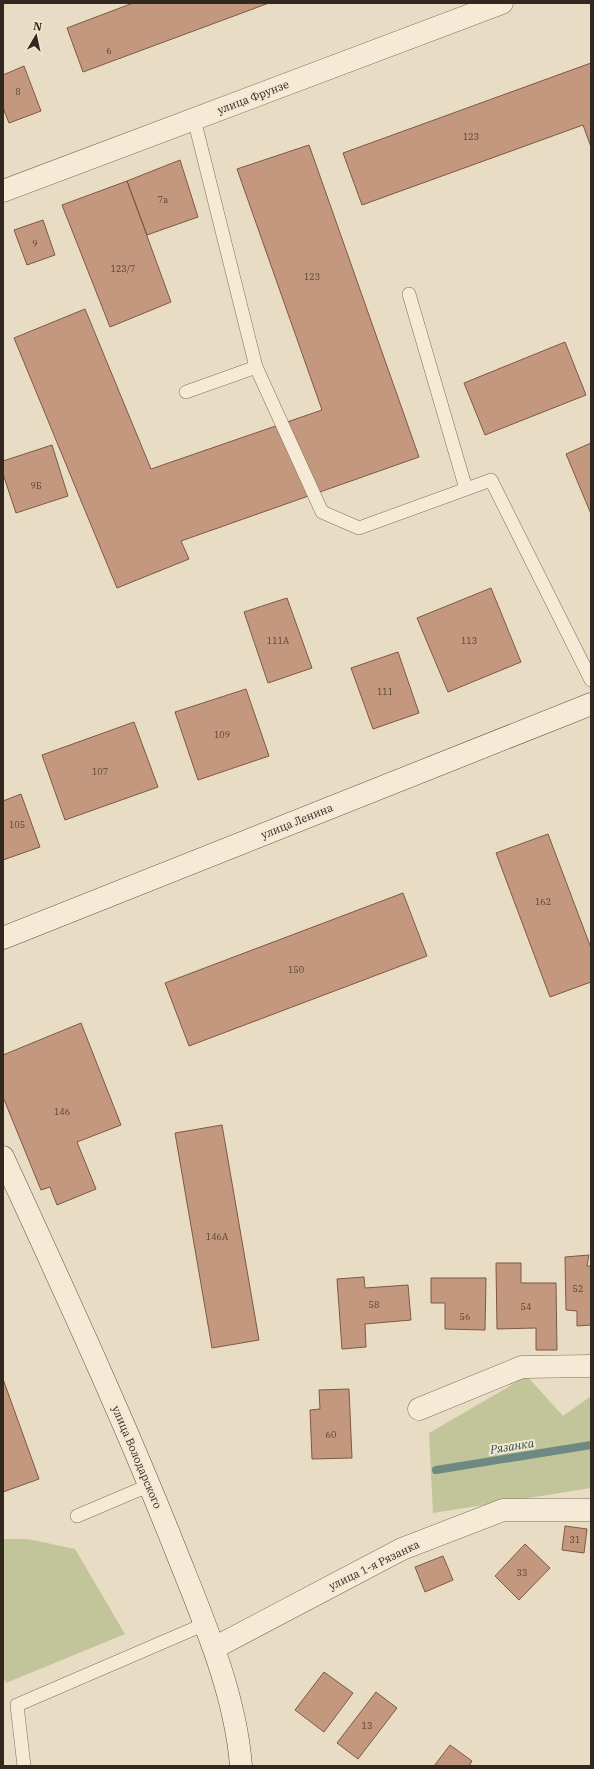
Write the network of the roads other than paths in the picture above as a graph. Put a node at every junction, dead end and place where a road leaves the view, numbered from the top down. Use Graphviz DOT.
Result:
graph roads {
  1 [pos="502,3"];
  2 [pos="194,119"];
  3 [pos="3,191"];
  4 [pos="409,294"];
  5 [pos="256,366"];
  6 [pos="186,392"];
  7 [pos="466,489"];
  8 [pos="591,680"];
  9 [pos="591,704"];
  10 [pos="3,938"];
  11 [pos="3,1157"];
  12 [pos="591,1366"];
  13 [pos="419,1409"];
  14 [pos="150,1485"];
  15 [pos="591,1510"];
  16 [pos="77,1516"];
  17 [pos="205,1624"];
  18 [pos="214,1648"];
  19 [pos="24,1766"];
  20 [pos="241,1766"];
  1 -- 2 [label="main road, улица Фрунзе"];
  2 -- 3 [label="main road, улица Фрунзе"];
  2 -- 5 [label="lane"];
  4 -- 7 [label="lane"];
  5 -- 6 [label="lane"];
  5 -- 7 [label="lane"];
  7 -- 8 [label="lane"];
  9 -- 10 [label="main road, улица Ленина"];
  11 -- 14 [label="main road, улица Володарского"];
  12 -- 13 [label="main road"];
  14 -- 16 [label="lane"];
  14 -- 17 [label="main road, улица Володарского"];
  15 -- 18 [label="main road, улица 1-я Рязанка"];
  17 -- 18 [label="main road, улица Володарского"];
  17 -- 19 [label="lane"];
  18 -- 20 [label="main road, улица Володарского"];
}
